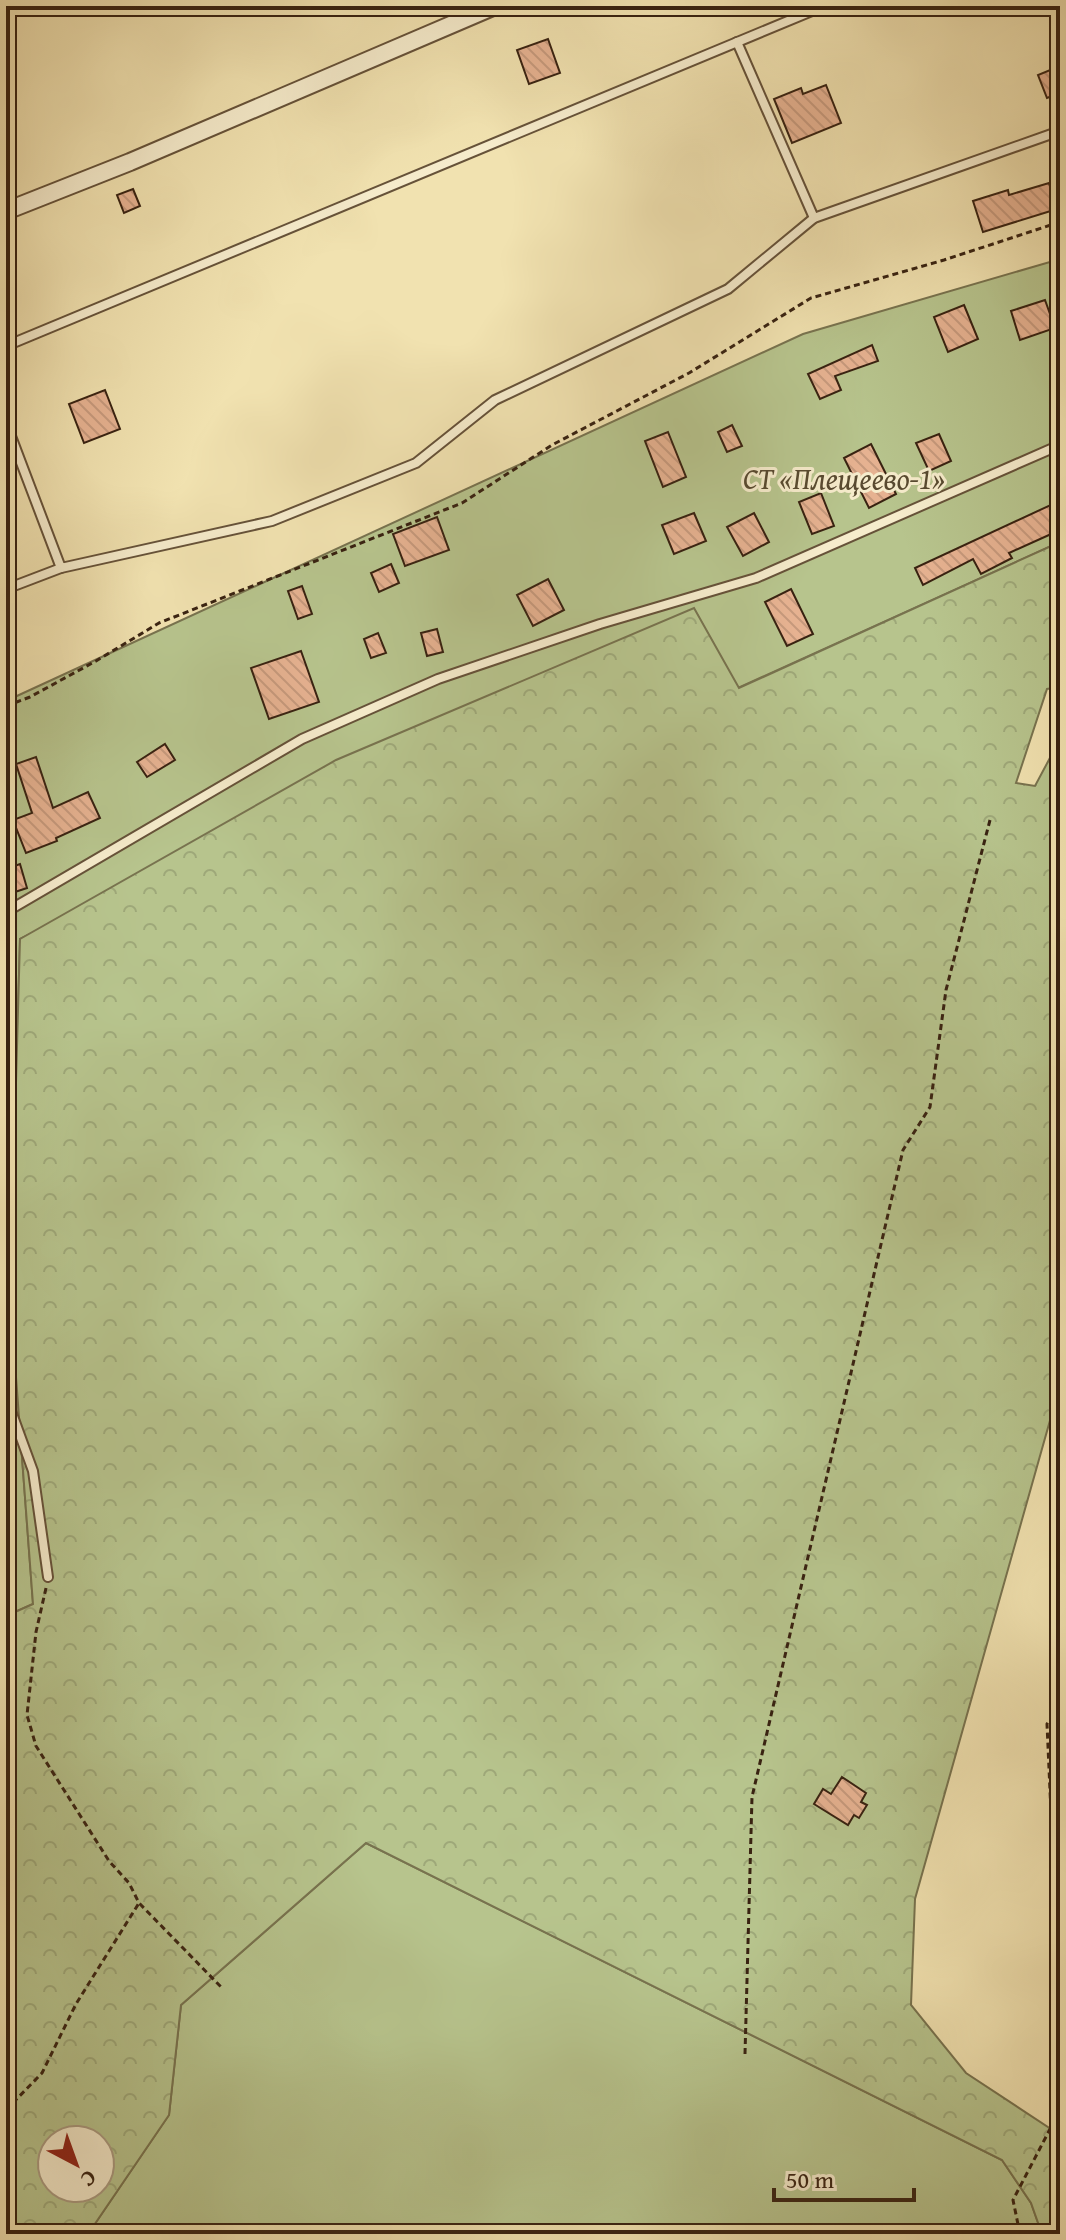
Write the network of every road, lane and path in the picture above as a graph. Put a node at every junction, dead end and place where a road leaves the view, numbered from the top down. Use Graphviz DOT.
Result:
graph roads {
  1 [pos="495,6"];
  2 [pos="824,6"];
  3 [pos="737,42"];
  4 [pos="1060,131"];
  5 [pos="6,211"];
  6 [pos="814,218"];
  7 [pos="1060,222"];
  8 [pos="6,346"];
  9 [pos="6,423"];
  10 [pos="1060,445"];
  11 [pos="61,568"];
  12 [pos="6,589"];
  13 [pos="6,706"];
  14 [pos="990,820"];
  15 [pos="6,912"];
  16 [pos="6,1397"];
  17 [pos="48,1577"];
  18 [pos="1060,1707"];
  19 [pos="139,1903"];
  20 [pos="222,1988"];
  21 [pos="1060,2013"];
  22 [pos="745,2054"];
  23 [pos="6,2110"];
  24 [pos="1060,2110"];
  25 [pos="1020,2234"];
  1 -- 5 [label="street"];
  2 -- 3 [label="lane"];
  3 -- 6 [label="lane"];
  3 -- 8 [label="lane"];
  4 -- 6 [label="lane"];
  6 -- 11 [label="lane"];
  7 -- 13 [label="path"];
  9 -- 11 [label="lane"];
  10 -- 15 [label="lane"];
  11 -- 12 [label="lane"];
  14 -- 22 [label="path"];
  16 -- 17 [label="lane"];
  17 -- 19 [label="path"];
  18 -- 21 [label="path"];
  19 -- 20 [label="path"];
  19 -- 23 [label="path"];
  24 -- 25 [label="path"];
}
